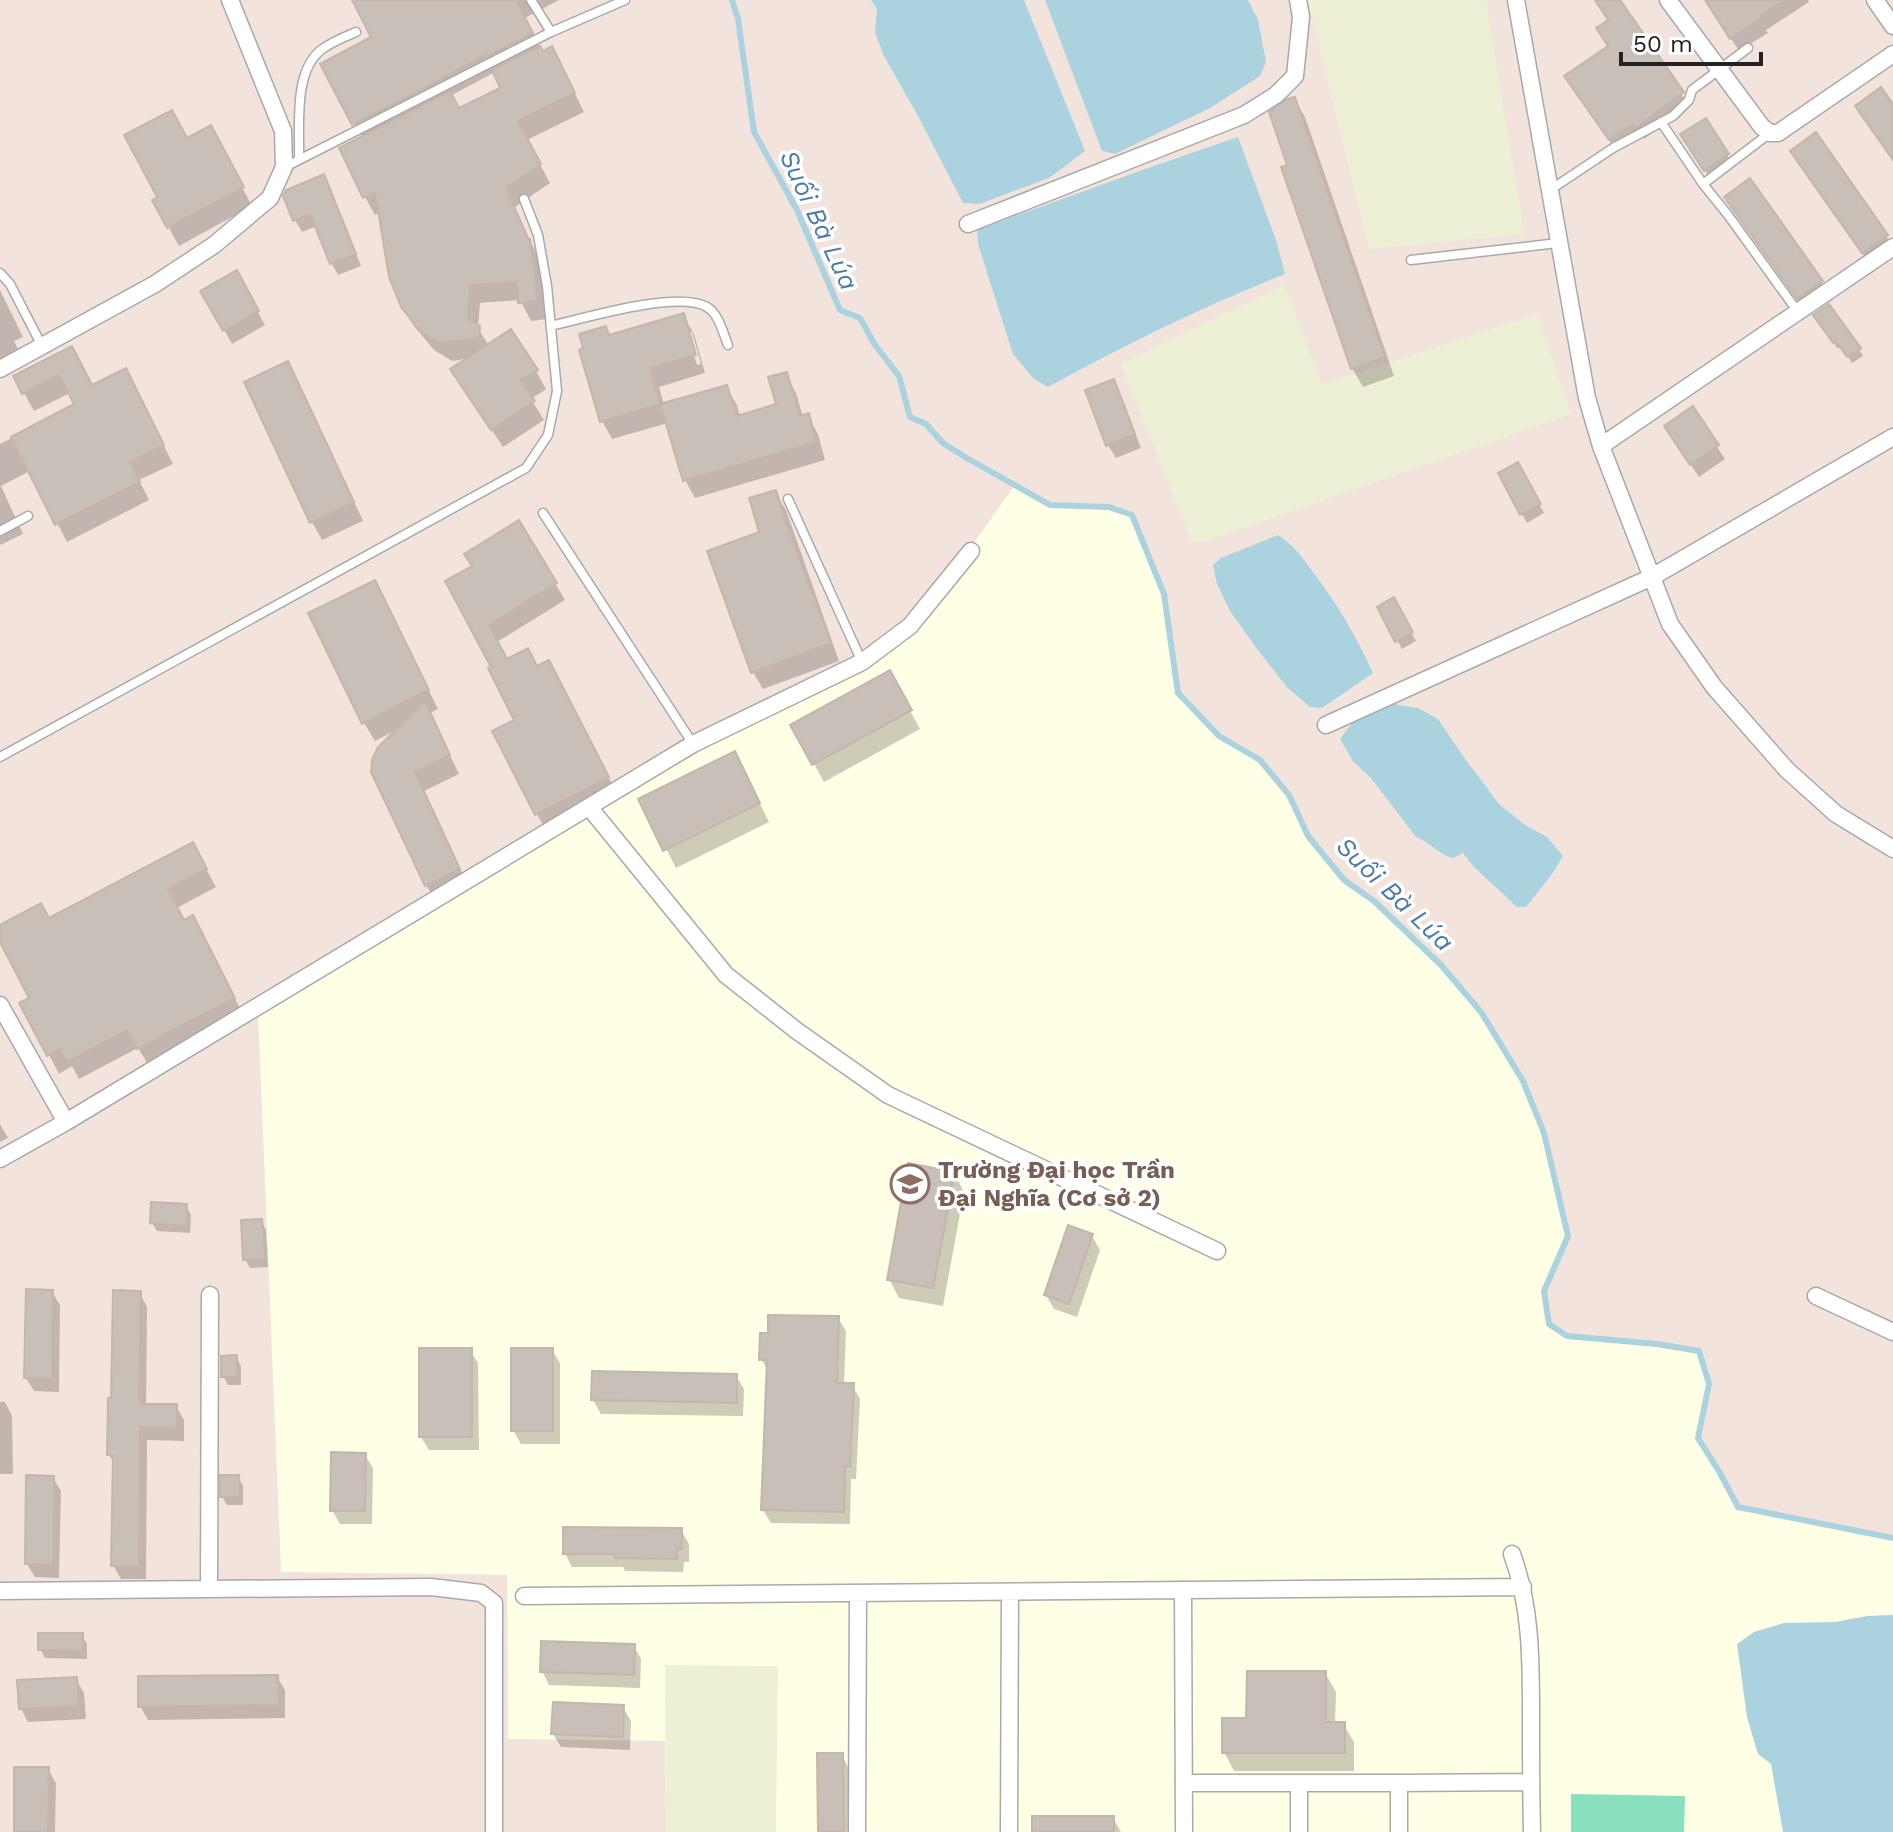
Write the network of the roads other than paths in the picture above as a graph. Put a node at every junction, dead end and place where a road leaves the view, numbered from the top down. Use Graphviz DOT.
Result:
graph roads {
  1 [pos="230,0"];
  2 [pos="531,0"];
  3 [pos="625,0"];
  4 [pos="1298,0"];
  5 [pos="1668,0"];
  6 [pos="1875,0"];
  7 [pos="1517,1"];
  8 [pos="1893,26"];
  9 [pos="356,32"];
  10 [pos="551,32"];
  11 [pos="1748,48"];
  12 [pos="1893,54"];
  13 [pos="1719,69"];
  14 [pos="1661,122"];
  15 [pos="1770,133"];
  16 [pos="292,163"];
  17 [pos="1703,184"];
  18 [pos="1549,190"];
  19 [pos="524,199"];
  20 [pos="968,224"];
  21 [pos="1558,243"];
  22 [pos="1893,247"];
  23 [pos="1411,260"];
  24 [pos="0,273"];
  25 [pos="1798,312"];
  26 [pos="551,326"];
  27 [pos="728,345"];
  28 [pos="42,346"];
  29 [pos="0,369"];
  30 [pos="1893,437"];
  31 [pos="1601,446"];
  32 [pos="788,499"];
  33 [pos="543,513"];
  34 [pos="28,516"];
  35 [pos="0,531"];
  36 [pos="971,551"];
  37 [pos="1652,577"];
  38 [pos="862,662"];
  39 [pos="1326,725"];
  40 [pos="693,744"];
  41 [pos="0,757"];
  42 [pos="589,807"];
  43 [pos="1893,849"];
  44 [pos="0,1005"];
  45 [pos="66,1122"];
  46 [pos="0,1159"];
  47 [pos="1217,1251"];
  48 [pos="210,1295"];
  49 [pos="1816,1296"];
  50 [pos="1893,1332"];
  51 [pos="1512,1554"];
  52 [pos="1523,1587"];
  53 [pos="209,1589"];
  54 [pos="1183,1590"];
  55 [pos="0,1591"];
  56 [pos="1010,1592"];
  57 [pos="858,1593"];
  58 [pos="524,1596"];
  59 [pos="1531,1782"];
  60 [pos="1184,1783"];
  61 [pos="1299,1783"];
  62 [pos="1399,1783"];
  63 [pos="494,1832"];
  64 [pos="857,1832"];
  65 [pos="1009,1832"];
  66 [pos="1184,1832"];
  67 [pos="1299,1832"];
  68 [pos="1399,1832"];
  69 [pos="1532,1832"];
  1 -- 16 [label="street"];
  2 -- 10 [label="lane"];
  3 -- 10 [label="lane"];
  4 -- 20 [label="street"];
  5 -- 13 [label="street"];
  6 -- 8 [label="street"];
  7 -- 18 [label="street"];
  9 -- 16 [label="lane"];
  10 -- 16 [label="lane"];
  11 -- 13 [label="lane"];
  12 -- 15 [label="street"];
  13 -- 14 [label="lane"];
  13 -- 15 [label="street"];
  14 -- 17 [label="lane"];
  14 -- 18 [label="lane"];
  15 -- 17 [label="lane"];
  16 -- 28 [label="street"];
  17 -- 25 [label="lane"];
  18 -- 21 [label="street"];
  19 -- 26 [label="lane"];
  21 -- 23 [label="lane"];
  21 -- 31 [label="street"];
  22 -- 25 [label="street"];
  24 -- 28 [label="lane"];
  25 -- 31 [label="street"];
  26 -- 27 [label="lane"];
  26 -- 41 [label="lane"];
  28 -- 29 [label="street"];
  30 -- 37 [label="street"];
  31 -- 37 [label="street"];
  32 -- 38 [label="lane"];
  33 -- 40 [label="lane"];
  34 -- 35 [label="lane"];
  36 -- 38 [label="street"];
  37 -- 39 [label="street"];
  37 -- 43 [label="street"];
  38 -- 40 [label="street"];
  40 -- 42 [label="street"];
  42 -- 45 [label="street"];
  42 -- 47 [label="street"];
  44 -- 45 [label="street"];
  45 -- 46 [label="street"];
  48 -- 53 [label="street"];
  49 -- 50 [label="street"];
  51 -- 52 [label="street"];
  52 -- 54 [label="street"];
  52 -- 59 [label="street"];
  53 -- 55 [label="street"];
  53 -- 63 [label="street"];
  54 -- 56 [label="street"];
  54 -- 60 [label="street"];
  56 -- 57 [label="street"];
  56 -- 65 [label="street"];
  57 -- 58 [label="street"];
  57 -- 64 [label="street"];
  59 -- 62 [label="street"];
  59 -- 69 [label="street"];
  60 -- 61 [label="street"];
  60 -- 66 [label="street"];
  61 -- 62 [label="street"];
  61 -- 67 [label="street"];
  62 -- 68 [label="street"];
}
